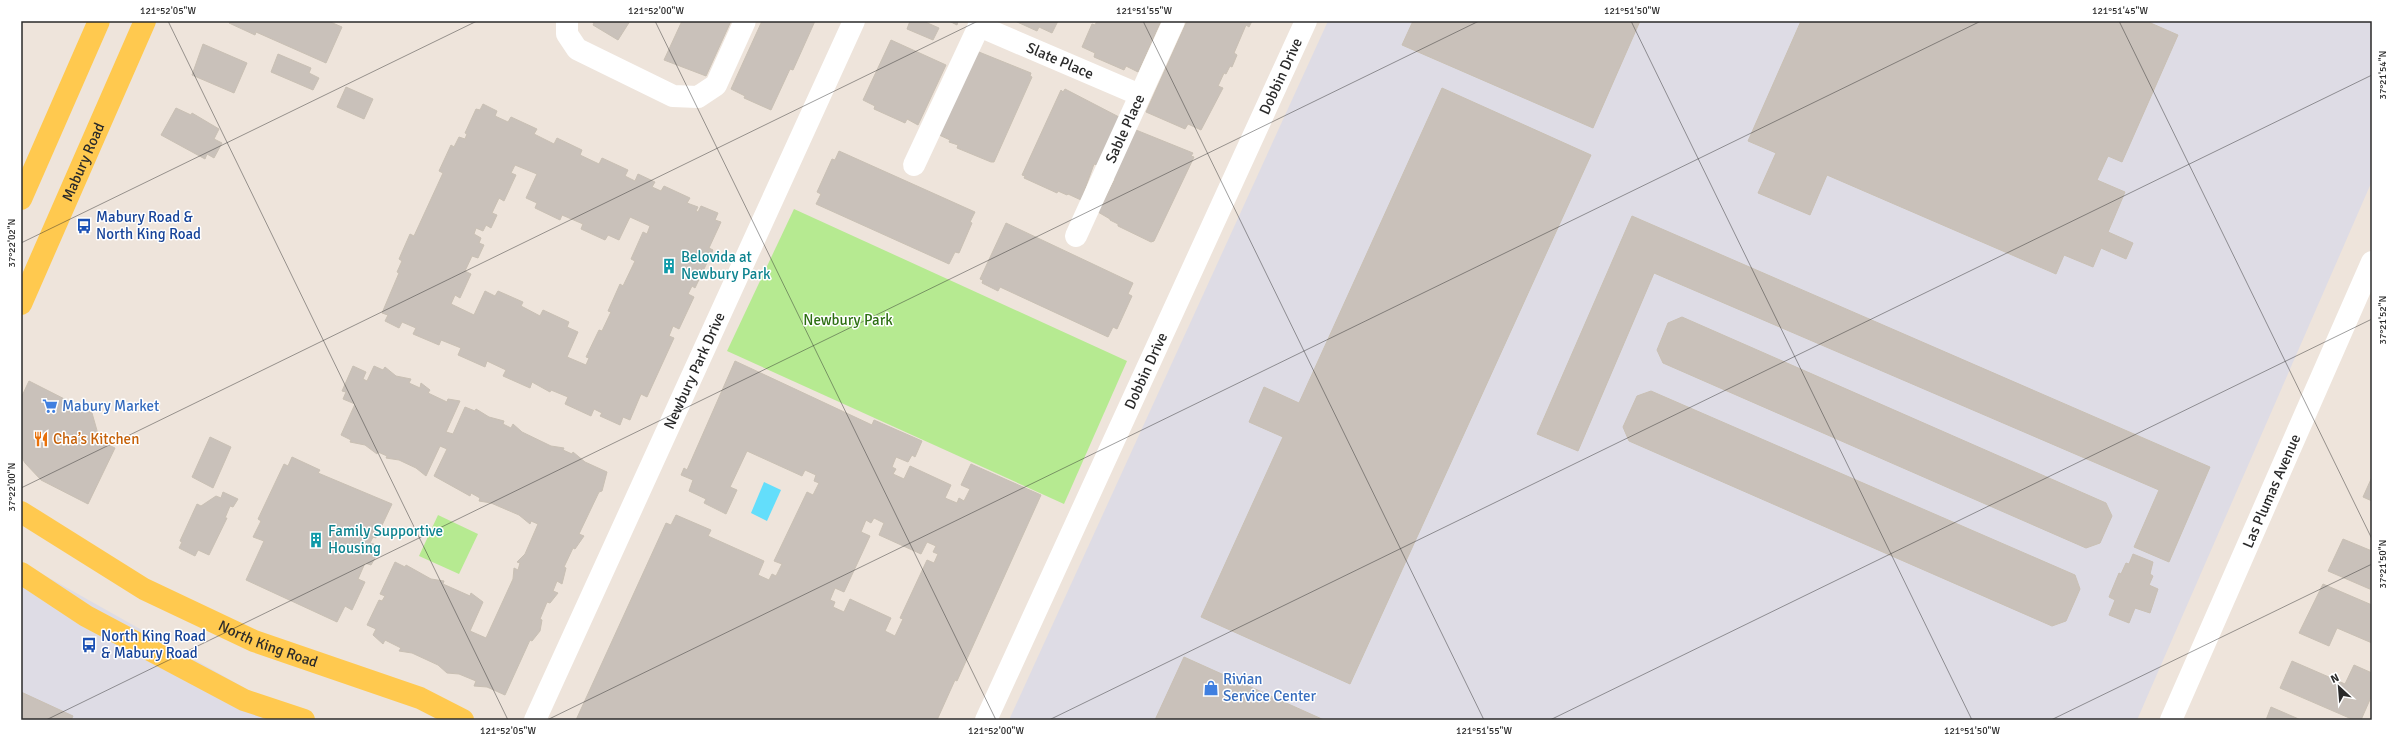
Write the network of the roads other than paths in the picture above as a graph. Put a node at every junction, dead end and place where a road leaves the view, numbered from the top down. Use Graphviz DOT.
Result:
graph roads {
  1 [pos="99,21"];
  2 [pos="145,21"];
  3 [pos="566,21"];
  4 [pos="745,21"];
  5 [pos="854,21"];
  6 [pos="1174,21"];
  7 [pos="1306,21"];
  8 [pos="980,23"];
  9 [pos="1140,95"];
  10 [pos="914,165"];
  11 [pos="21,199"];
  12 [pos="1076,236"];
  13 [pos="2371,266"];
  14 [pos="21,304"];
  15 [pos="21,512"];
  16 [pos="21,573"];
  17 [pos="304,720"];
  18 [pos="463,720"];
  19 [pos="535,720"];
  20 [pos="986,720"];
  21 [pos="2171,720"];
  1 -- 11 [label="main road"];
  2 -- 14 [label="main road, Mabury Road"];
  3 -- 4 [label="street"];
  5 -- 19 [label="street, Newbury Park Drive"];
  6 -- 9 [label="street, Sable Place"];
  7 -- 20 [label="street, Dobbin Drive"];
  8 -- 9 [label="street, Slate Place"];
  8 -- 10 [label="street, Slate Place"];
  9 -- 12 [label="street, Sable Place"];
  13 -- 21 [label="street, Las Plumas Avenue"];
  15 -- 18 [label="main road, North King Road"];
  16 -- 17 [label="main road"];
}
